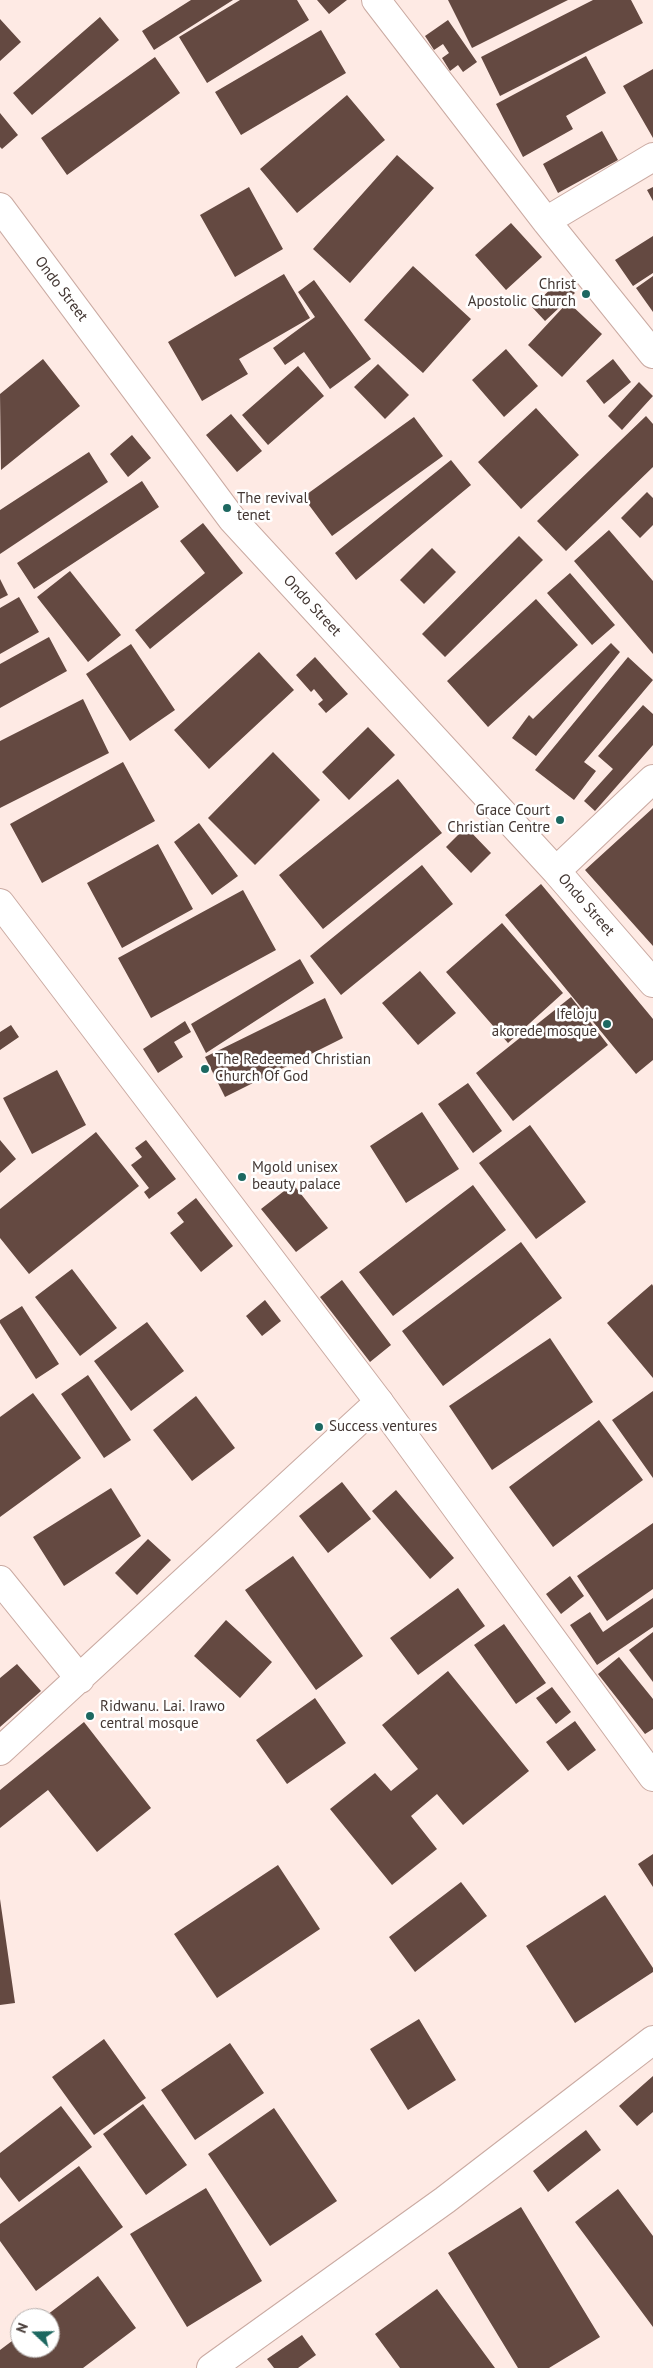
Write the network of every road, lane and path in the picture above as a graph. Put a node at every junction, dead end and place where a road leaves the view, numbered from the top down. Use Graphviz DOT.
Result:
graph roads {
  1 [pos="376,0"];
  2 [pos="653,157"];
  3 [pos="0,207"];
  4 [pos="546,221"];
  5 [pos="653,354"];
  6 [pos="653,778"];
  7 [pos="556,871"];
  8 [pos="0,903"];
  9 [pos="653,983"];
  10 [pos="379,1402"];
  11 [pos="0,1580"];
  12 [pos="80,1679"];
  13 [pos="0,1751"];
  14 [pos="653,1777"];
  15 [pos="653,2040"];
  16 [pos="211,2368"];
  1 -- 4 [label="street"];
  2 -- 4 [label="street"];
  3 -- 7 [label="street, Ondo Street"];
  4 -- 5 [label="street"];
  6 -- 7 [label="street"];
  7 -- 9 [label="street, Ondo Street"];
  8 -- 10 [label="street"];
  10 -- 12 [label="street"];
  10 -- 14 [label="street"];
  11 -- 12 [label="street"];
  12 -- 13 [label="street"];
  15 -- 16 [label="street"];
}
